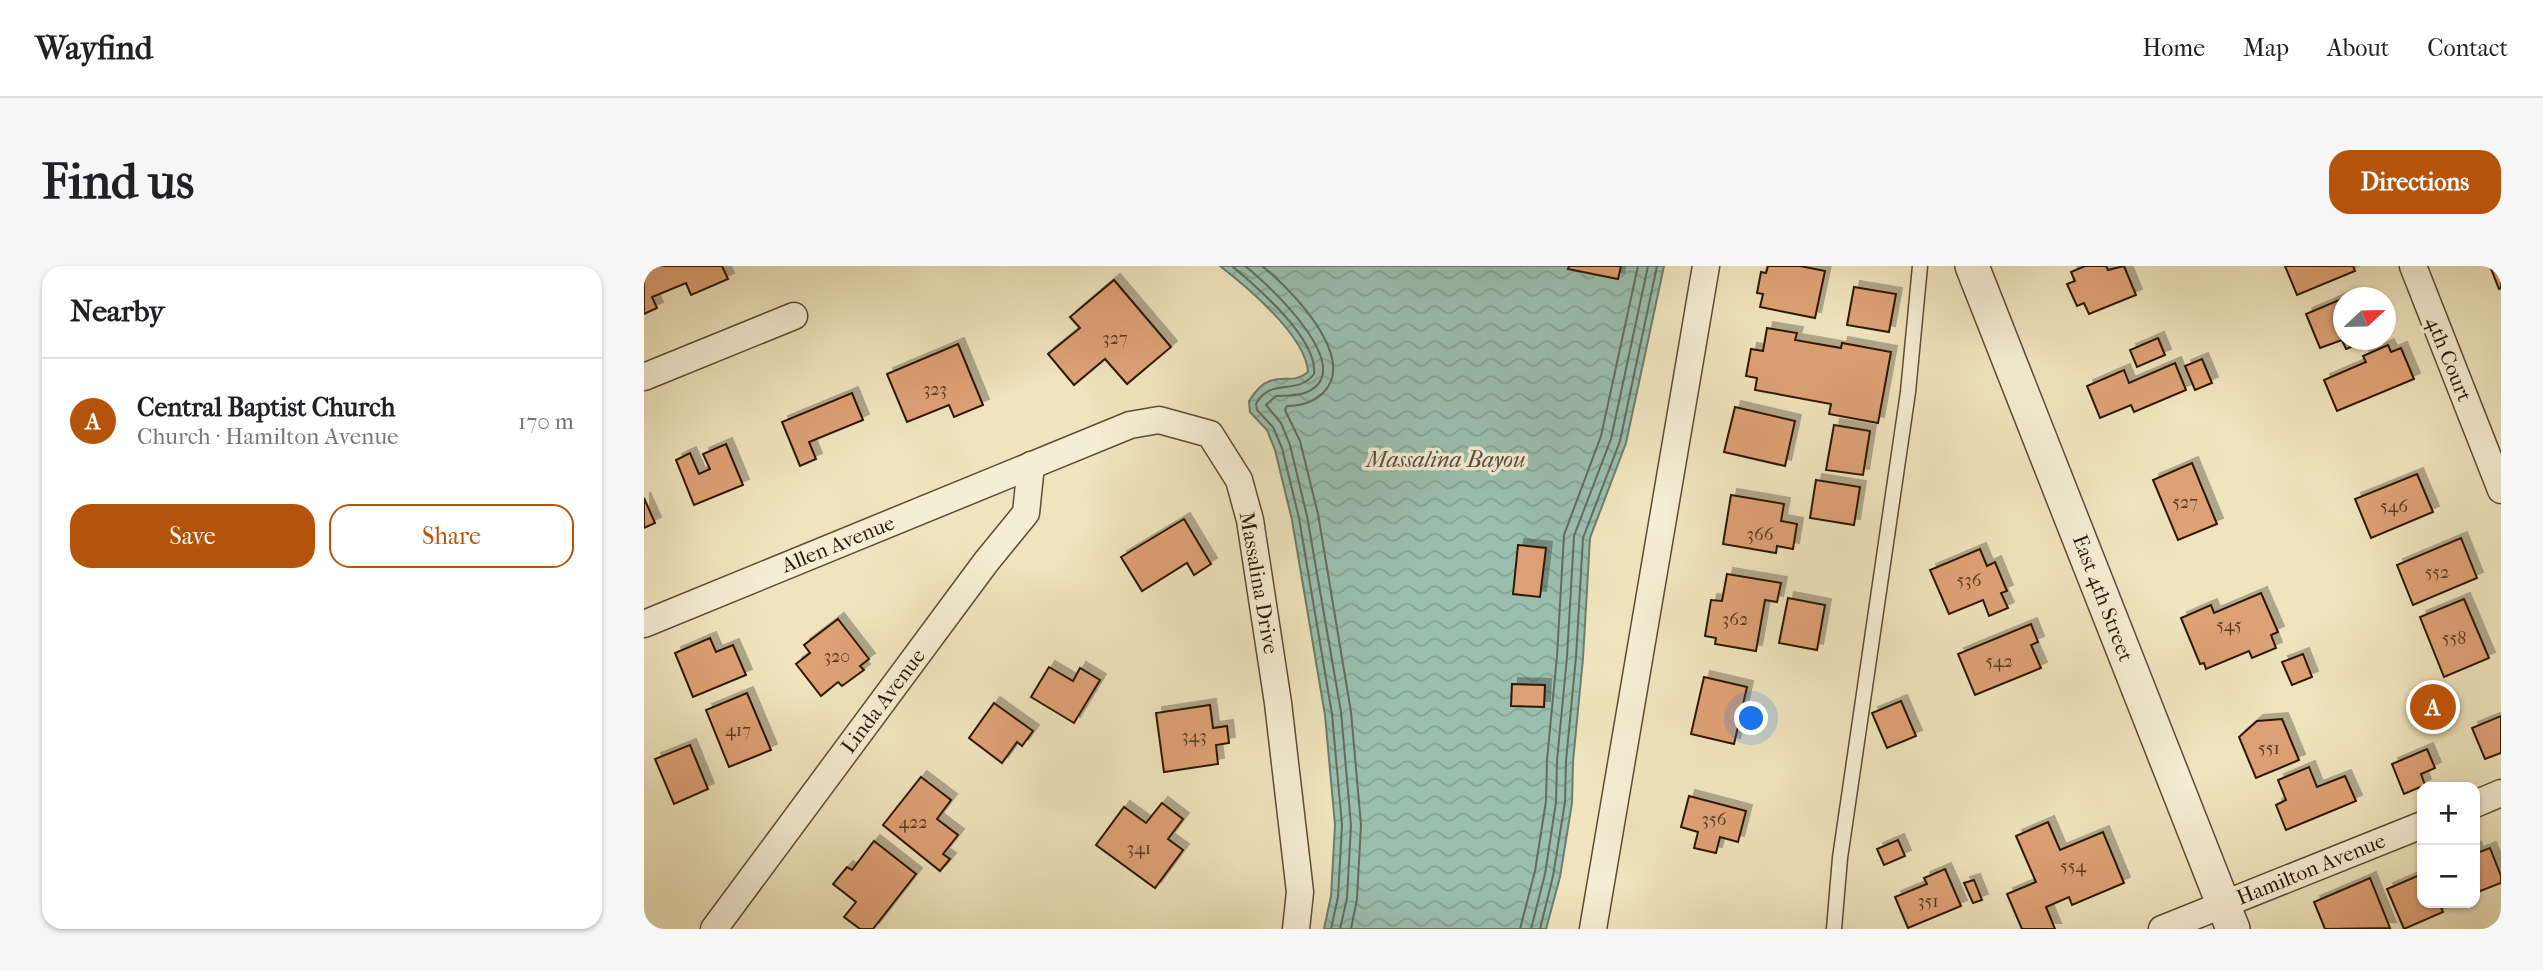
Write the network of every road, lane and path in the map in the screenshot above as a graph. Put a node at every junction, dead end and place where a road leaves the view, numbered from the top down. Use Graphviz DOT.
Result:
graph roads {
  1 [pos="1706,266"];
  2 [pos="1920,266"];
  3 [pos="1972,266"];
  4 [pos="2413,266"];
  5 [pos="793,316"];
  6 [pos="644,377"];
  7 [pos="1031,466"];
  8 [pos="2501,490"];
  9 [pos="644,624"];
  10 [pos="2501,793"];
  11 [pos="2480,802"];
  12 [pos="2417,827"];
  13 [pos="2228,917"];
  14 [pos="713,929"];
  15 [pos="1296,929"];
  16 [pos="1592,929"];
  17 [pos="1834,929"];
  18 [pos="2162,929"];
  1 -- 16 [label="street"];
  2 -- 17 [label="lane"];
  3 -- 13 [label="street, East 4th Street"];
  4 -- 8 [label="street, 4th Court"];
  5 -- 6 [label="street"];
  7 -- 9 [label="street, Allen Avenue"];
  7 -- 14 [label="street, Linda Avenue"];
  7 -- 15 [label="street, Massalina Drive"];
  10 -- 11 [label="street"];
  12 -- 13 [label="street, Hamilton Avenue"];
  13 -- 18 [label="street, Hamilton Avenue"];
}
